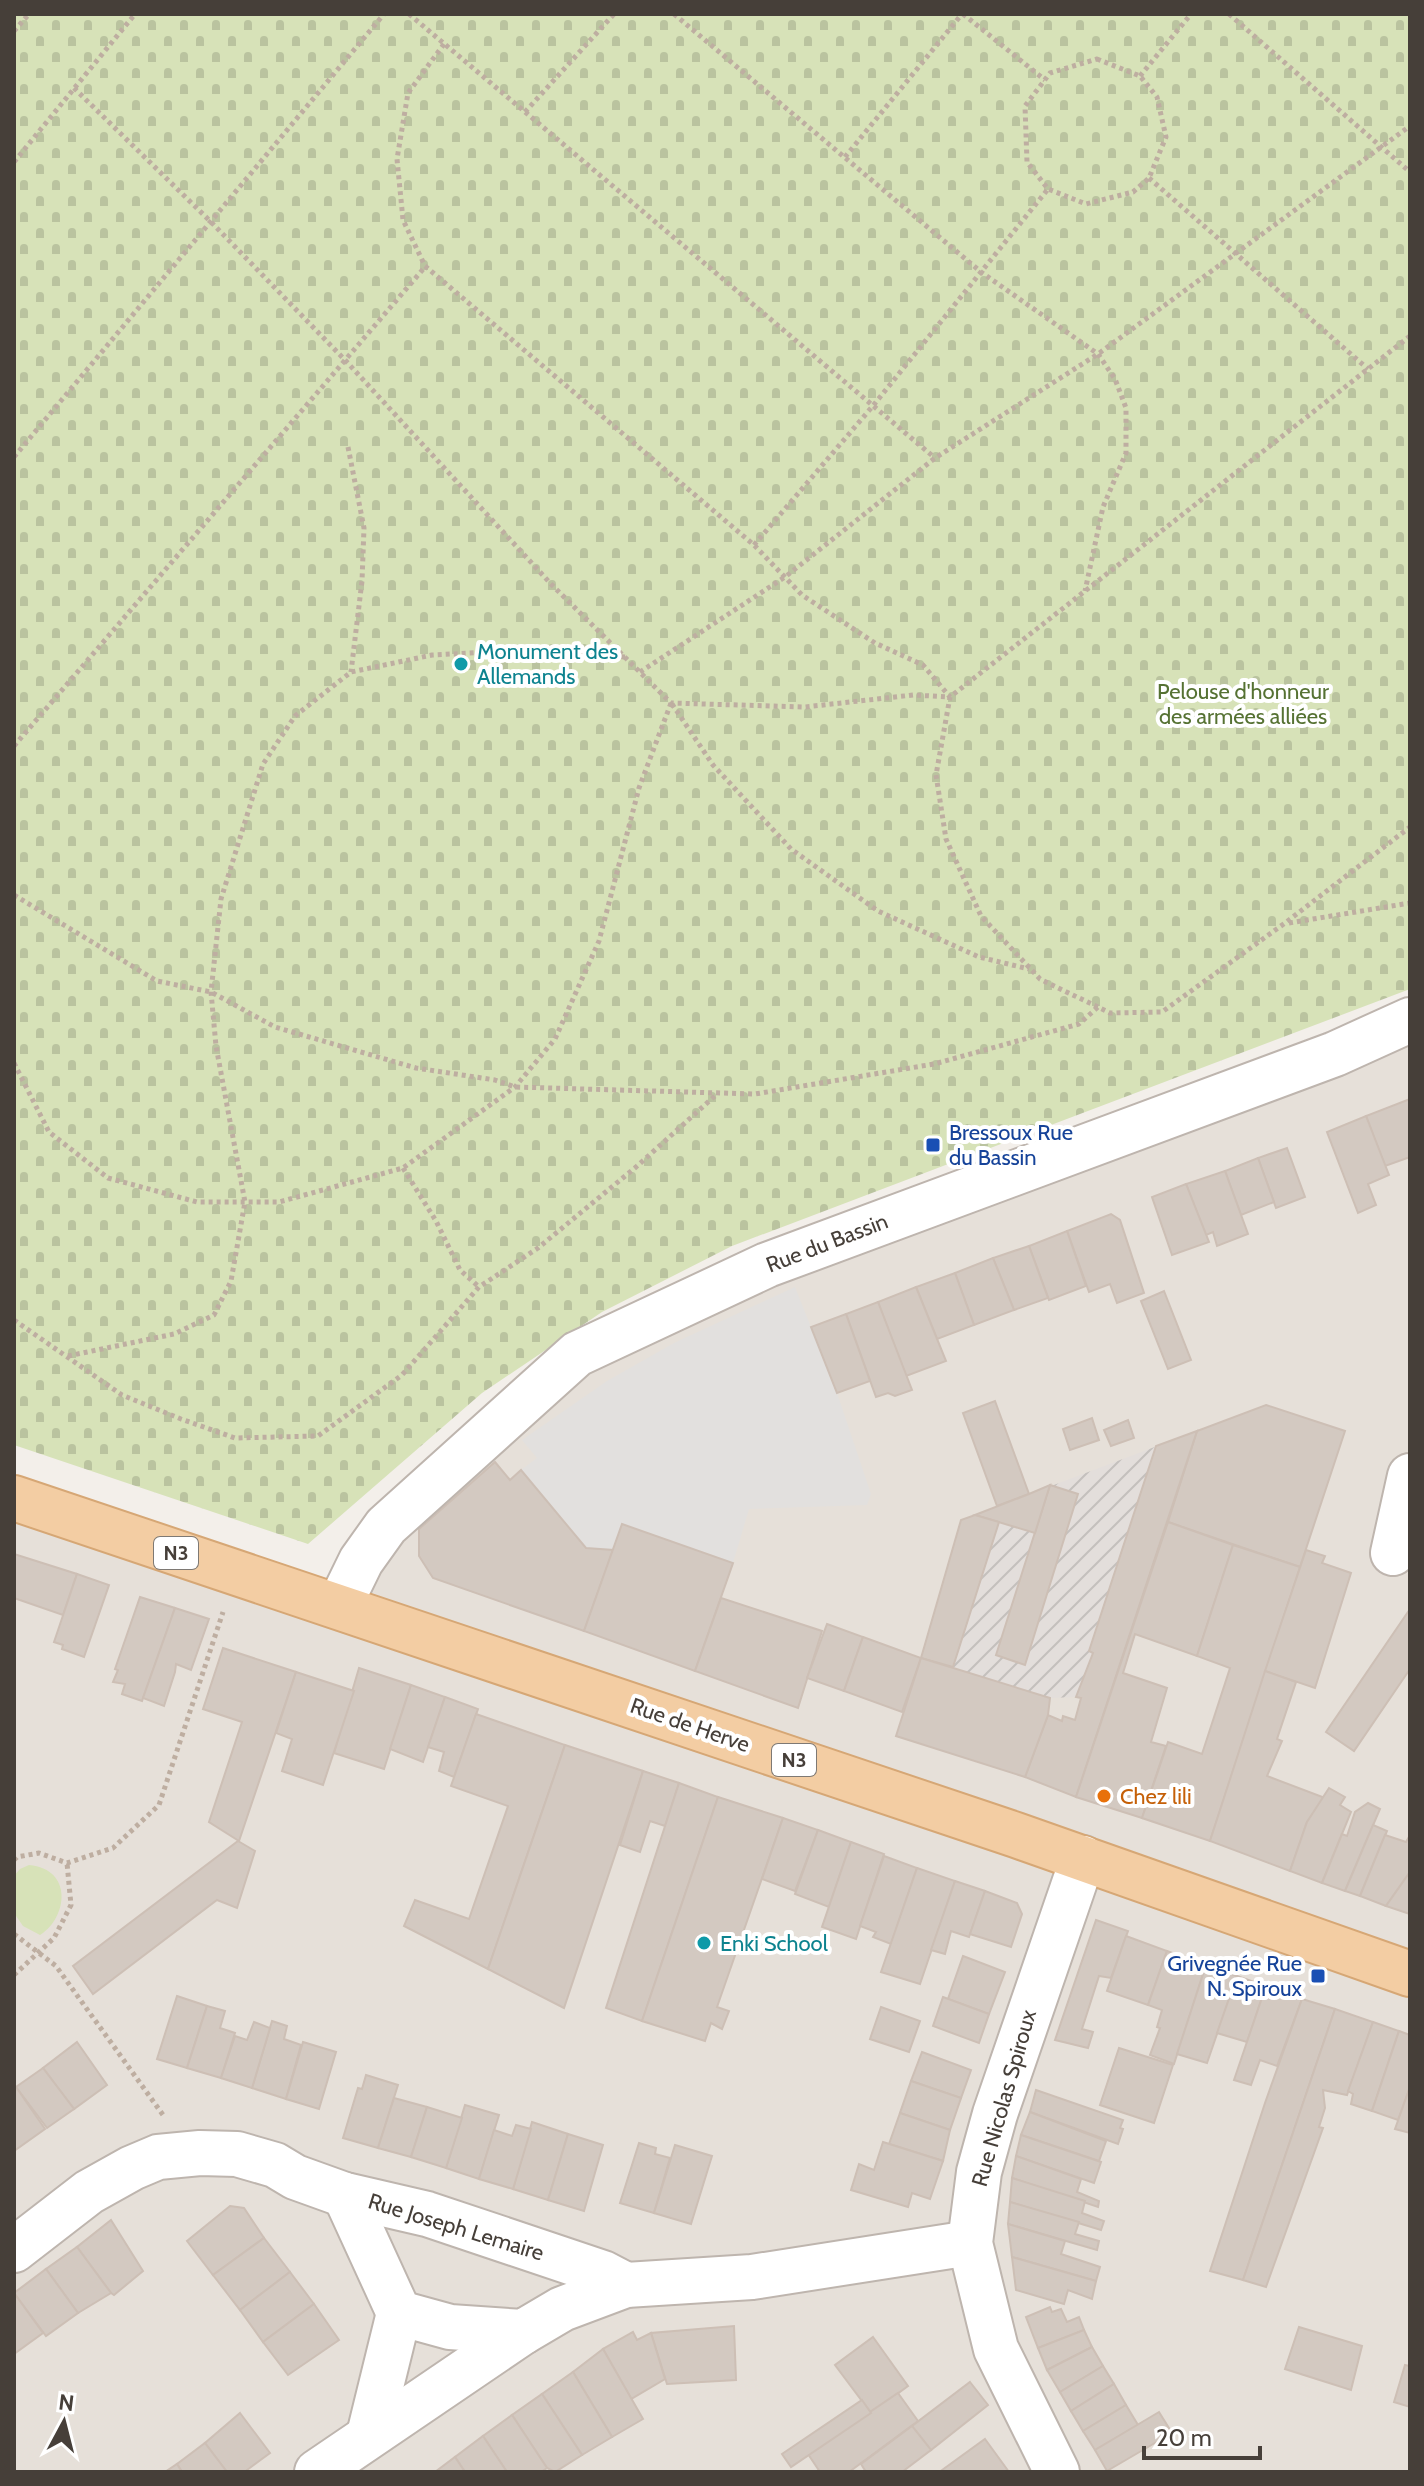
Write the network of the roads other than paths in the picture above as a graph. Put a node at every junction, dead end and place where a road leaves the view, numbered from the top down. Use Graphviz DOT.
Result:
graph roads {
  1 [pos="1407,1029"];
  2 [pos="1410,1476"];
  3 [pos="14,1498"];
  4 [pos="1393,1553"];
  5 [pos="339,1606"];
  6 [pos="1083,1858"];
  7 [pos="1410,1974"];
  8 [pos="345,2195"];
  9 [pos="970,2243"];
  10 [pos="14,2250"];
  11 [pos="626,2285"];
  12 [pos="399,2313"];
  13 [pos="523,2332"];
  14 [pos="369,2435"];
  15 [pos="317,2472"];
  16 [pos="1057,2472"];
  1 -- 5 [label="street, Rue du Bassin"];
  2 -- 4 [label="street"];
  3 -- 5 [label="main road, Rue de Herve / N3"];
  5 -- 6 [label="main road, Rue de Herve / N3"];
  6 -- 7 [label="main road, Rue de Herve / N3"];
  6 -- 9 [label="street, Rue Nicolas Spiroux"];
  8 -- 10 [label="street"];
  8 -- 11 [label="street, Rue Joseph Lemaire"];
  8 -- 12 [label="street, Rue Joseph Lemaire"];
  9 -- 11 [label="street, Rue Joseph Lemaire"];
  9 -- 16 [label="street, Rue Nicolas Spiroux"];
  11 -- 13 [label="street, Rue Joseph Lemaire"];
  12 -- 13 [label="street"];
  12 -- 14 [label="street"];
  13 -- 14 [label="street, Rue Joseph Lemaire"];
  14 -- 15 [label="street, Rue Joseph Lemaire"];
}
